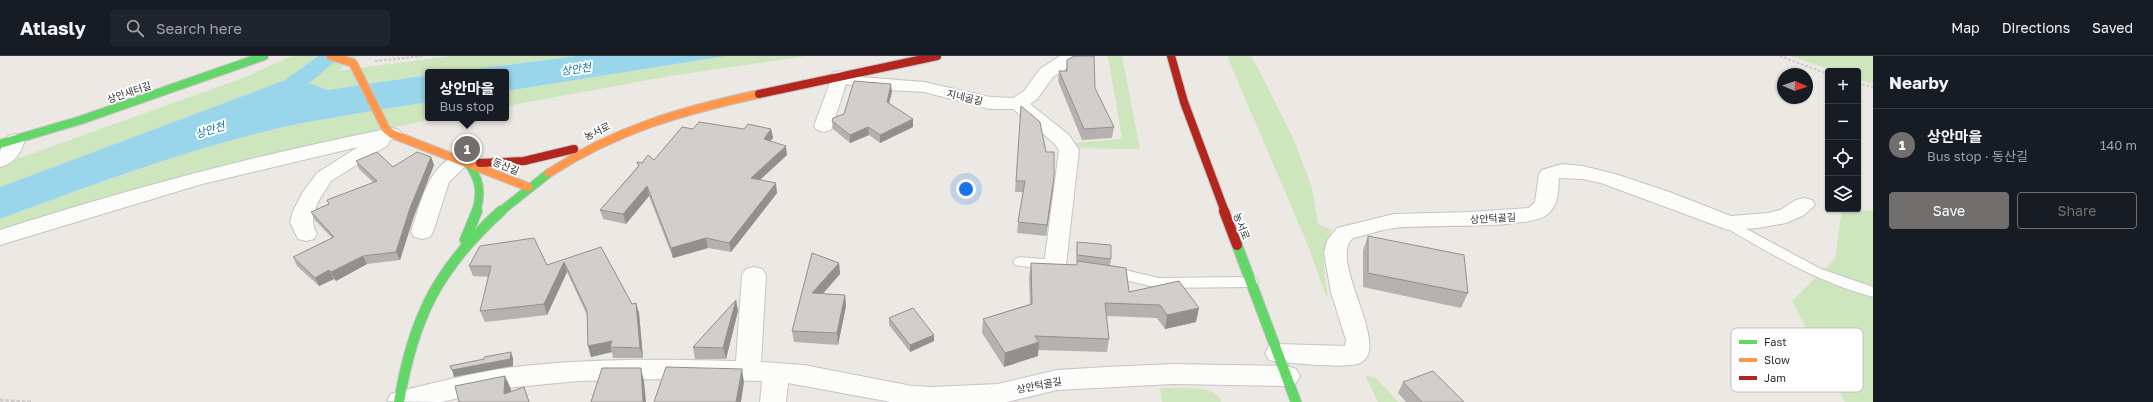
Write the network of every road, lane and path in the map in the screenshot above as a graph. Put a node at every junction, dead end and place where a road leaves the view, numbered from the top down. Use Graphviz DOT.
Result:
graph roads {
  1 [pos="264,56"];
  2 [pos="331,56"];
  3 [pos="424,56"];
  4 [pos="936,56"];
  5 [pos="1074,56"];
  6 [pos="1171,56"];
  7 [pos="1780,56"];
  8 [pos="352,64"];
  9 [pos="1825,73"];
  10 [pos="840,76"];
  11 [pos="1861,84"];
  12 [pos="1873,87"];
  13 [pos="1017,103"];
  14 [pos="824,126"];
  15 [pos="389,132"];
  16 [pos="605,138"];
  17 [pos="7,142"];
  18 [pos="0,161"];
  19 [pos="464,161"];
  20 [pos="528,187"];
  21 [pos="1804,205"];
  22 [pos="1728,222"];
  23 [pos="422,232"];
  24 [pos="306,234"];
  25 [pos="0,238"];
  26 [pos="462,248"];
  27 [pos="1020,262"];
  28 [pos="1062,266"];
  29 [pos="1096,269"];
  30 [pos="754,274"];
  31 [pos="1251,282"];
  32 [pos="1873,292"];
  33 [pos="1282,365"];
  34 [pos="748,370"];
  35 [pos="776,372"];
  36 [pos="0,400"];
  37 [pos="400,401"];
  38 [pos="30,402"];
  39 [pos="773,402"];
  40 [pos="1296,402"];
  1 -- 17 [label="street, 상안새터길"];
  2 -- 8 [label="street"];
  3 -- 8 [label="path"];
  4 -- 10 [label="street, 농서로"];
  5 -- 13 [label="street"];
  6 -- 31 [label="street, 농서로"];
  7 -- 9 [label="path"];
  8 -- 15 [label="street"];
  10 -- 13 [label="street, 지네골길"];
  10 -- 14 [label="street"];
  10 -- 16 [label="street, 농서로"];
  11 -- 12 [label="path"];
  13 -- 28 [label="street"];
  15 -- 19 [label="street, 동산길"];
  15 -- 24 [label="street"];
  15 -- 25 [label="street"];
  16 -- 19 [label="street"];
  16 -- 20 [label="street, 농서로"];
  17 -- 18 [label="street"];
  19 -- 20 [label="street, 동산길"];
  19 -- 23 [label="street"];
  19 -- 26 [label="street"];
  20 -- 26 [label="street, 농서로"];
  21 -- 22 [label="street, 상안턱골길"];
  22 -- 32 [label="lane"];
  22 -- 33 [label="street, 상안턱골길"];
  26 -- 37 [label="street, 농서로"];
  27 -- 28 [label="lane"];
  29 -- 31 [label="lane"];
  30 -- 34 [label="street"];
  31 -- 33 [label="street, 농서로"];
  33 -- 35 [label="street, 상안턱골길"];
  33 -- 40 [label="street, 농서로"];
  34 -- 35 [label="street, 상안턱골길"];
  34 -- 37 [label="street, 상안턱골길"];
  35 -- 39 [label="street"];
  36 -- 38 [label="path"];
}
